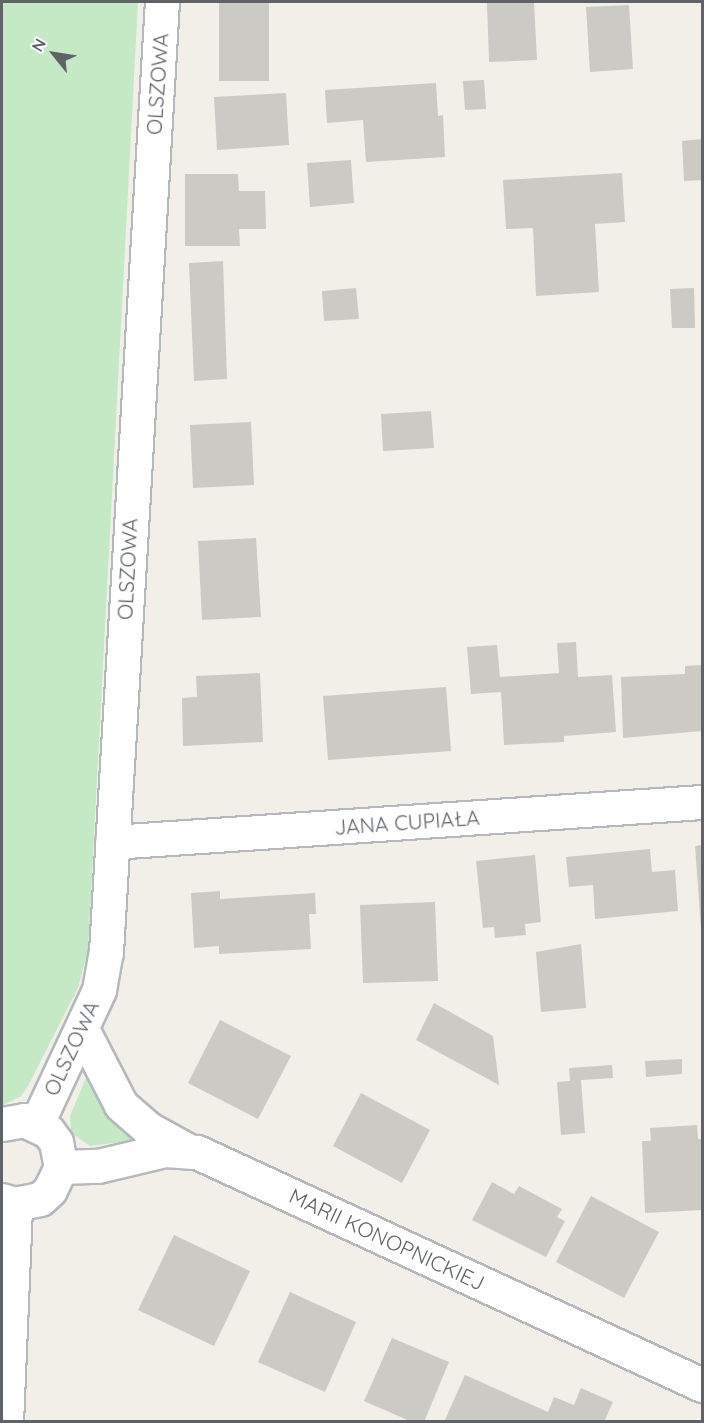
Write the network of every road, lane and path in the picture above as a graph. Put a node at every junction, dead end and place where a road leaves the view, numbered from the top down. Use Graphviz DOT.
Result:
graph roads {
  1 [pos="162,2"];
  2 [pos="702,802"];
  3 [pos="112,842"];
  4 [pos="82,1029"];
  5 [pos="2,1124"];
  6 [pos="37,1124"];
  7 [pos="187,1150"];
  8 [pos="61,1167"];
  9 [pos="8,1202"];
  10 [pos="702,1385"];
  11 [pos="6,1422"];
  1 -- 3 [label="street, OLSZOWA"];
  2 -- 3 [label="street, JANA CUPIAŁA"];
  3 -- 4 [label="street, OLSZOWA"];
  4 -- 6 [label="street, OLSZOWA"];
  4 -- 7 [label="street"];
  5 -- 6 [label="street"];
  6 -- 8 [label="street"];
  7 -- 8 [label="street, MARII KONOPNICKIEJ"];
  7 -- 10 [label="street, MARII KONOPNICKIEJ"];
  8 -- 9 [label="street"];
  9 -- 11 [label="street"];
}
